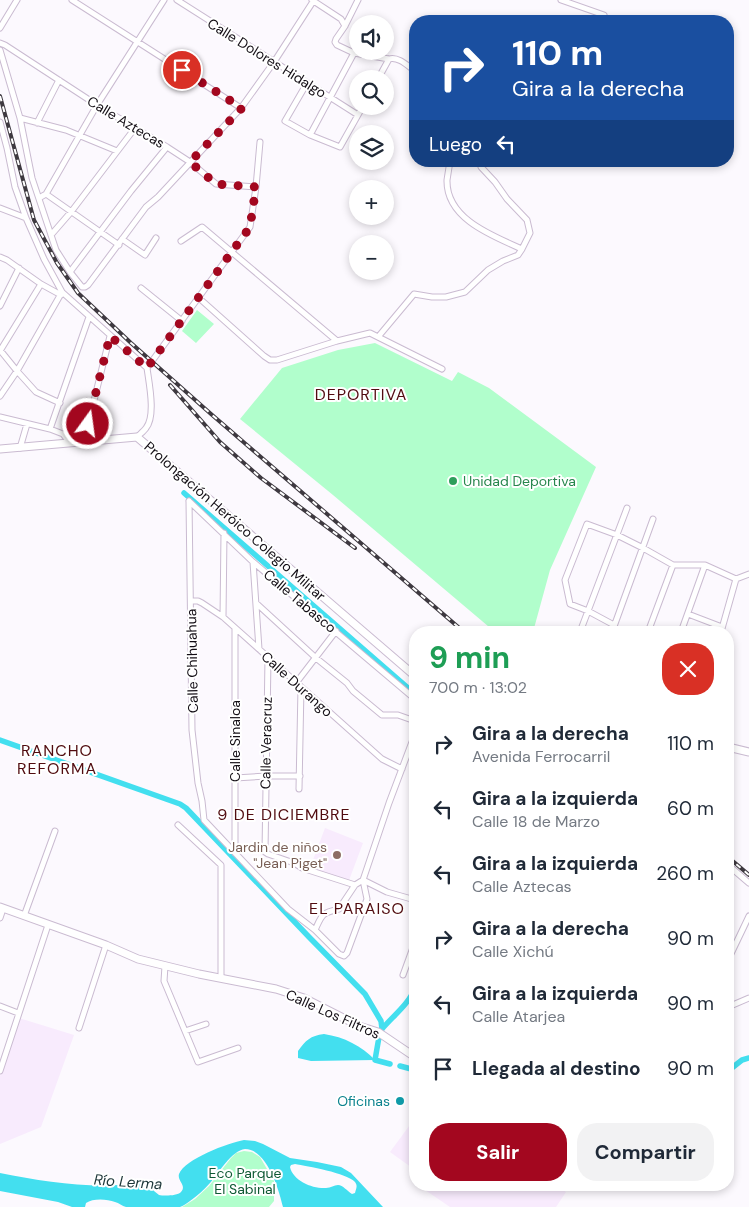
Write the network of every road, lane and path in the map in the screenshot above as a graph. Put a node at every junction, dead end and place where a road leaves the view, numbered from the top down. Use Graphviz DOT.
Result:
graph roads {
  1 [pos="18,0"];
  2 [pos="72,0"];
  3 [pos="164,0"];
  4 [pos="176,0"];
  5 [pos="313,0"];
  6 [pos="358,0"];
  7 [pos="561,0"];
  8 [pos="604,15"];
  9 [pos="345,26"];
  10 [pos="0,28"];
  11 [pos="137,42"];
  12 [pos="0,43"];
  13 [pos="0,50"];
  14 [pos="349,51"];
  15 [pos="394,58"];
  16 [pos="350,60"];
  17 [pos="274,62"];
  18 [pos="409,67"];
  19 [pos="59,80"];
  20 [pos="307,83"];
  21 [pos="330,98"];
  22 [pos="97,106"];
  23 [pos="242,108"];
  24 [pos="349,110"];
  25 [pos="358,115"];
  26 [pos="20,118"];
  27 [pos="0,122"];
  28 [pos="37,123"];
  29 [pos="134,128"];
  30 [pos="310,135"];
  31 [pos="80,136"];
  32 [pos="260,142"];
  33 [pos="167,147"];
  34 [pos="117,151"];
  35 [pos="190,162"];
  36 [pos="449,167"];
  37 [pos="481,167"];
  38 [pos="256,187"];
  39 [pos="46,194"];
  40 [pos="39,198"];
  41 [pos="0,208"];
  42 [pos="71,212"];
  43 [pos="26,218"];
  44 [pos="101,232"];
  45 [pos="51,235"];
  46 [pos="156,238"];
  47 [pos="122,239"];
  48 [pos="182,241"];
  49 [pos="118,245"];
  50 [pos="522,249"];
  51 [pos="231,251"];
  52 [pos="0,257"];
  53 [pos="19,268"];
  54 [pos="70,272"];
  55 [pos="41,284"];
  56 [pos="141,288"];
  57 [pos="62,294"];
  58 [pos="199,298"];
  59 [pos="0,306"];
  60 [pos="89,317"];
  61 [pos="182,321"];
  62 [pos="110,336"];
  63 [pos="378,337"];
  64 [pos="338,341"];
  65 [pos="0,351"];
  66 [pos="147,368"];
  67 [pos="442,369"];
  68 [pos="17,371"];
  69 [pos="0,396"];
  70 [pos="60,403"];
  71 [pos="0,417"];
  72 [pos="27,424"];
  73 [pos="50,429"];
  74 [pos="137,436"];
  75 [pos="84,441"];
  76 [pos="70,443"];
  77 [pos="20,448"];
  78 [pos="0,449"];
  79 [pos="189,500"];
  80 [pos="627,508"];
  81 [pos="653,519"];
  82 [pos="224,533"];
  83 [pos="617,535"];
  84 [pos="643,548"];
  85 [pos="254,562"];
  86 [pos="673,565"];
  87 [pos="705,565"];
  88 [pos="749,574"];
  89 [pos="736,579"];
  90 [pos="191,601"];
  91 [pos="256,603"];
  92 [pos="588,611"];
  93 [pos="688,614"];
  94 [pos="223,617"];
  95 [pos="614,625"];
  96 [pos="582,626"];
  97 [pos="650,626"];
  98 [pos="683,626"];
  99 [pos="714,626"];
  100 [pos="723,626"];
  101 [pos="235,628"];
  102 [pos="336,631"];
  103 [pos="258,649"];
  104 [pos="268,658"];
  105 [pos="316,658"];
  106 [pos="409,671"];
  107 [pos="296,682"];
  108 [pos="301,687"];
  109 [pos="409,694"];
  110 [pos="409,719"];
  111 [pos="734,748"];
  112 [pos="409,750"];
  113 [pos="749,752"];
  114 [pos="402,769"];
  115 [pos="266,776"];
  116 [pos="300,776"];
  117 [pos="235,778"];
  118 [pos="299,789"];
  119 [pos="178,825"];
  120 [pos="55,831"];
  121 [pos="235,853"];
  122 [pos="734,870"];
  123 [pos="363,880"];
  124 [pos="749,883"];
  125 [pos="355,885"];
  126 [pos="409,898"];
  127 [pos="2,908"];
  128 [pos="24,916"];
  129 [pos="749,916"];
  130 [pos="0,918"];
  131 [pos="48,925"];
  132 [pos="315,930"];
  133 [pos="106,946"];
  134 [pos="734,947"];
  135 [pos="409,957"];
  136 [pos="166,966"];
  137 [pos="402,975"];
  138 [pos="221,978"];
  139 [pos="749,997"];
  140 [pos="734,1004"];
  141 [pos="0,1006"];
  142 [pos="18,1013"];
  143 [pos="206,1024"];
  144 [pos="79,1028"];
  145 [pos="185,1031"];
  146 [pos="238,1048"];
  147 [pos="409,1053"];
  148 [pos="0,1071"];
  1 -- 10 [label="street"];
  2 -- 11 [label="street"];
  3 -- 11 [label="street"];
  4 -- 17 [label="street, Calle Dolores Hidalgo"];
  5 -- 9 [label="street"];
  5 -- 17 [label="street"];
  6 -- 9 [label="street"];
  7 -- 8 [label="street"];
  9 -- 14 [label="street"];
  11 -- 22 [label="street"];
  11 -- 23 [label="street"];
  12 -- 19 [label="street, Calle Aztecas"];
  13 -- 26 [label="street"];
  15 -- 18 [label="street"];
  16 -- 21 [label="street"];
  17 -- 20 [label="street, Calle Dolores Hidalgo"];
  17 -- 23 [label="street"];
  19 -- 22 [label="street, Calle Aztecas"];
  19 -- 28 [label="street"];
  20 -- 21 [label="street, Calle Dolores Hidalgo"];
  20 -- 30 [label="street"];
  21 -- 24 [label="street, Calle Dolores Hidalgo"];
  21 -- 30 [label="street"];
  22 -- 29 [label="street, Calle Aztecas"];
  22 -- 31 [label="street"];
  23 -- 35 [label="street"];
  25 -- 30 [label="street"];
  26 -- 28 [label="street"];
  26 -- 40 [label="street"];
  27 -- 43 [label="street"];
  28 -- 31 [label="street"];
  29 -- 33 [label="street, Calle Aztecas"];
  29 -- 34 [label="street"];
  31 -- 34 [label="street"];
  31 -- 39 [label="street"];
  32 -- 38 [label="street"];
  33 -- 35 [label="street, Calle Aztecas"];
  33 -- 44 [label="street"];
  34 -- 42 [label="street"];
  35 -- 38 [label="street, Calle Aztecas"];
  35 -- 47 [label="street"];
  36 -- 50 [label="street"];
  37 -- 50 [label="street"];
  38 -- 51 [label="street"];
  39 -- 40 [label="street"];
  39 -- 42 [label="street"];
  40 -- 45 [label="street"];
  41 -- 43 [label="street"];
  42 -- 44 [label="street"];
  42 -- 45 [label="street"];
  43 -- 57 [label="street"];
  44 -- 49 [label="street"];
  44 -- 54 [label="street"];
  45 -- 54 [label="street"];
  46 -- 47 [label="street"];
  47 -- 49 [label="street"];
  48 -- 51 [label="street"];
  49 -- 54 [label="street"];
  50 -- 63 [label="street"];
  51 -- 58 [label="street"];
  51 -- 64 [label="street"];
  52 -- 53 [label="street"];
  53 -- 55 [label="street"];
  53 -- 59 [label="street"];
  55 -- 57 [label="street"];
  55 -- 65 [label="street"];
  56 -- 61 [label="street"];
  57 -- 60 [label="street"];
  57 -- 68 [label="street"];
  58 -- 61 [label="street"];
  58 -- 64 [label="street"];
  60 -- 62 [label="street"];
  60 -- 70 [label="street"];
  61 -- 66 [label="street"];
  62 -- 66 [label="street"];
  62 -- 75 [label="street"];
  63 -- 64 [label="street"];
  63 -- 67 [label="street"];
  65 -- 68 [label="street"];
  66 -- 74 [label="street"];
  68 -- 69 [label="street"];
  68 -- 70 [label="street"];
  70 -- 73 [label="street"];
  71 -- 72 [label="street"];
  72 -- 73 [label="street"];
  72 -- 77 [label="street"];
  73 -- 76 [label="street"];
  74 -- 75 [label="street, Prolongación Heróico Colegio Militar"];
  74 -- 106 [label="street, Prolongación Heróico Colegio Militar"];
  75 -- 76 [label="street, Prolongación Heróico Colegio Militar"];
  76 -- 77 [label="street, Prolongación Heróico Colegio Militar"];
  77 -- 78 [label="street, Prolongación Heróico Colegio Militar"];
  79 -- 82 [label="street, Calle Tabasco"];
  79 -- 90 [label="street, Calle Chihuahua"];
  80 -- 83 [label="street"];
  81 -- 84 [label="street"];
  82 -- 85 [label="street, Calle Tabasco"];
  82 -- 94 [label="street"];
  83 -- 84 [label="street"];
  83 -- 92 [label="street"];
  83 -- 92 [label="street"];
  84 -- 86 [label="street"];
  84 -- 95 [label="street"];
  85 -- 91 [label="street"];
  85 -- 102 [label="street, Calle Tabasco"];
  86 -- 87 [label="street"];
  86 -- 97 [label="street"];
  87 -- 89 [label="street"];
  87 -- 93 [label="street"];
  88 -- 89 [label="street"];
  89 -- 100 [label="street"];
  90 -- 94 [label="street, Calle Durango"];
  90 -- 121 [label="street, Calle Chihuahua"];
  91 -- 103 [label="street"];
  91 -- 105 [label="street"];
  92 -- 95 [label="street"];
  92 -- 96 [label="street"];
  93 -- 98 [label="street"];
  93 -- 99 [label="street"];
  94 -- 101 [label="street, Calle Durango"];
  101 -- 103 [label="street, Calle Durango"];
  101 -- 117 [label="street, Calle Sinaloa"];
  102 -- 105 [label="street"];
  102 -- 109 [label="street, Calle Tabasco"];
  103 -- 104 [label="street, Calle Durango"];
  104 -- 107 [label="street, Calle Durango"];
  104 -- 115 [label="street, Calle Veracruz"];
  105 -- 107 [label="street"];
  105 -- 110 [label="street"];
  107 -- 108 [label="street, Calle Durango"];
  108 -- 114 [label="street, Calle Durango"];
  108 -- 116 [label="street"];
  111 -- 113 [label="street"];
  112 -- 114 [label="street"];
  114 -- 123 [label="street"];
  115 -- 116 [label="street"];
  115 -- 117 [label="street"];
  115 -- 125 [label="street, Calle Veracruz"];
  116 -- 118 [label="street"];
  117 -- 121 [label="street, Calle Sinaloa"];
  119 -- 138 [label="street"];
  120 -- 128 [label="street"];
  121 -- 132 [label="street"];
  122 -- 124 [label="street"];
  123 -- 125 [label="street"];
  123 -- 126 [label="street"];
  123 -- 132 [label="street"];
  125 -- 132 [label="street"];
  127 -- 128 [label="street, Calle Los Filtros"];
  127 -- 130 [label="street"];
  128 -- 131 [label="street, Calle Los Filtros"];
  129 -- 134 [label="street"];
  131 -- 133 [label="street, Calle Los Filtros"];
  131 -- 142 [label="street"];
  133 -- 136 [label="street, Calle Los Filtros"];
  133 -- 144 [label="street"];
  135 -- 137 [label="street"];
  136 -- 138 [label="street, Calle Los Filtros"];
  136 -- 145 [label="street"];
  138 -- 147 [label="street, Calle Los Filtros"];
  139 -- 140 [label="street"];
  141 -- 142 [label="street"];
  142 -- 148 [label="street"];
  143 -- 145 [label="street"];
  145 -- 146 [label="street"];
}
